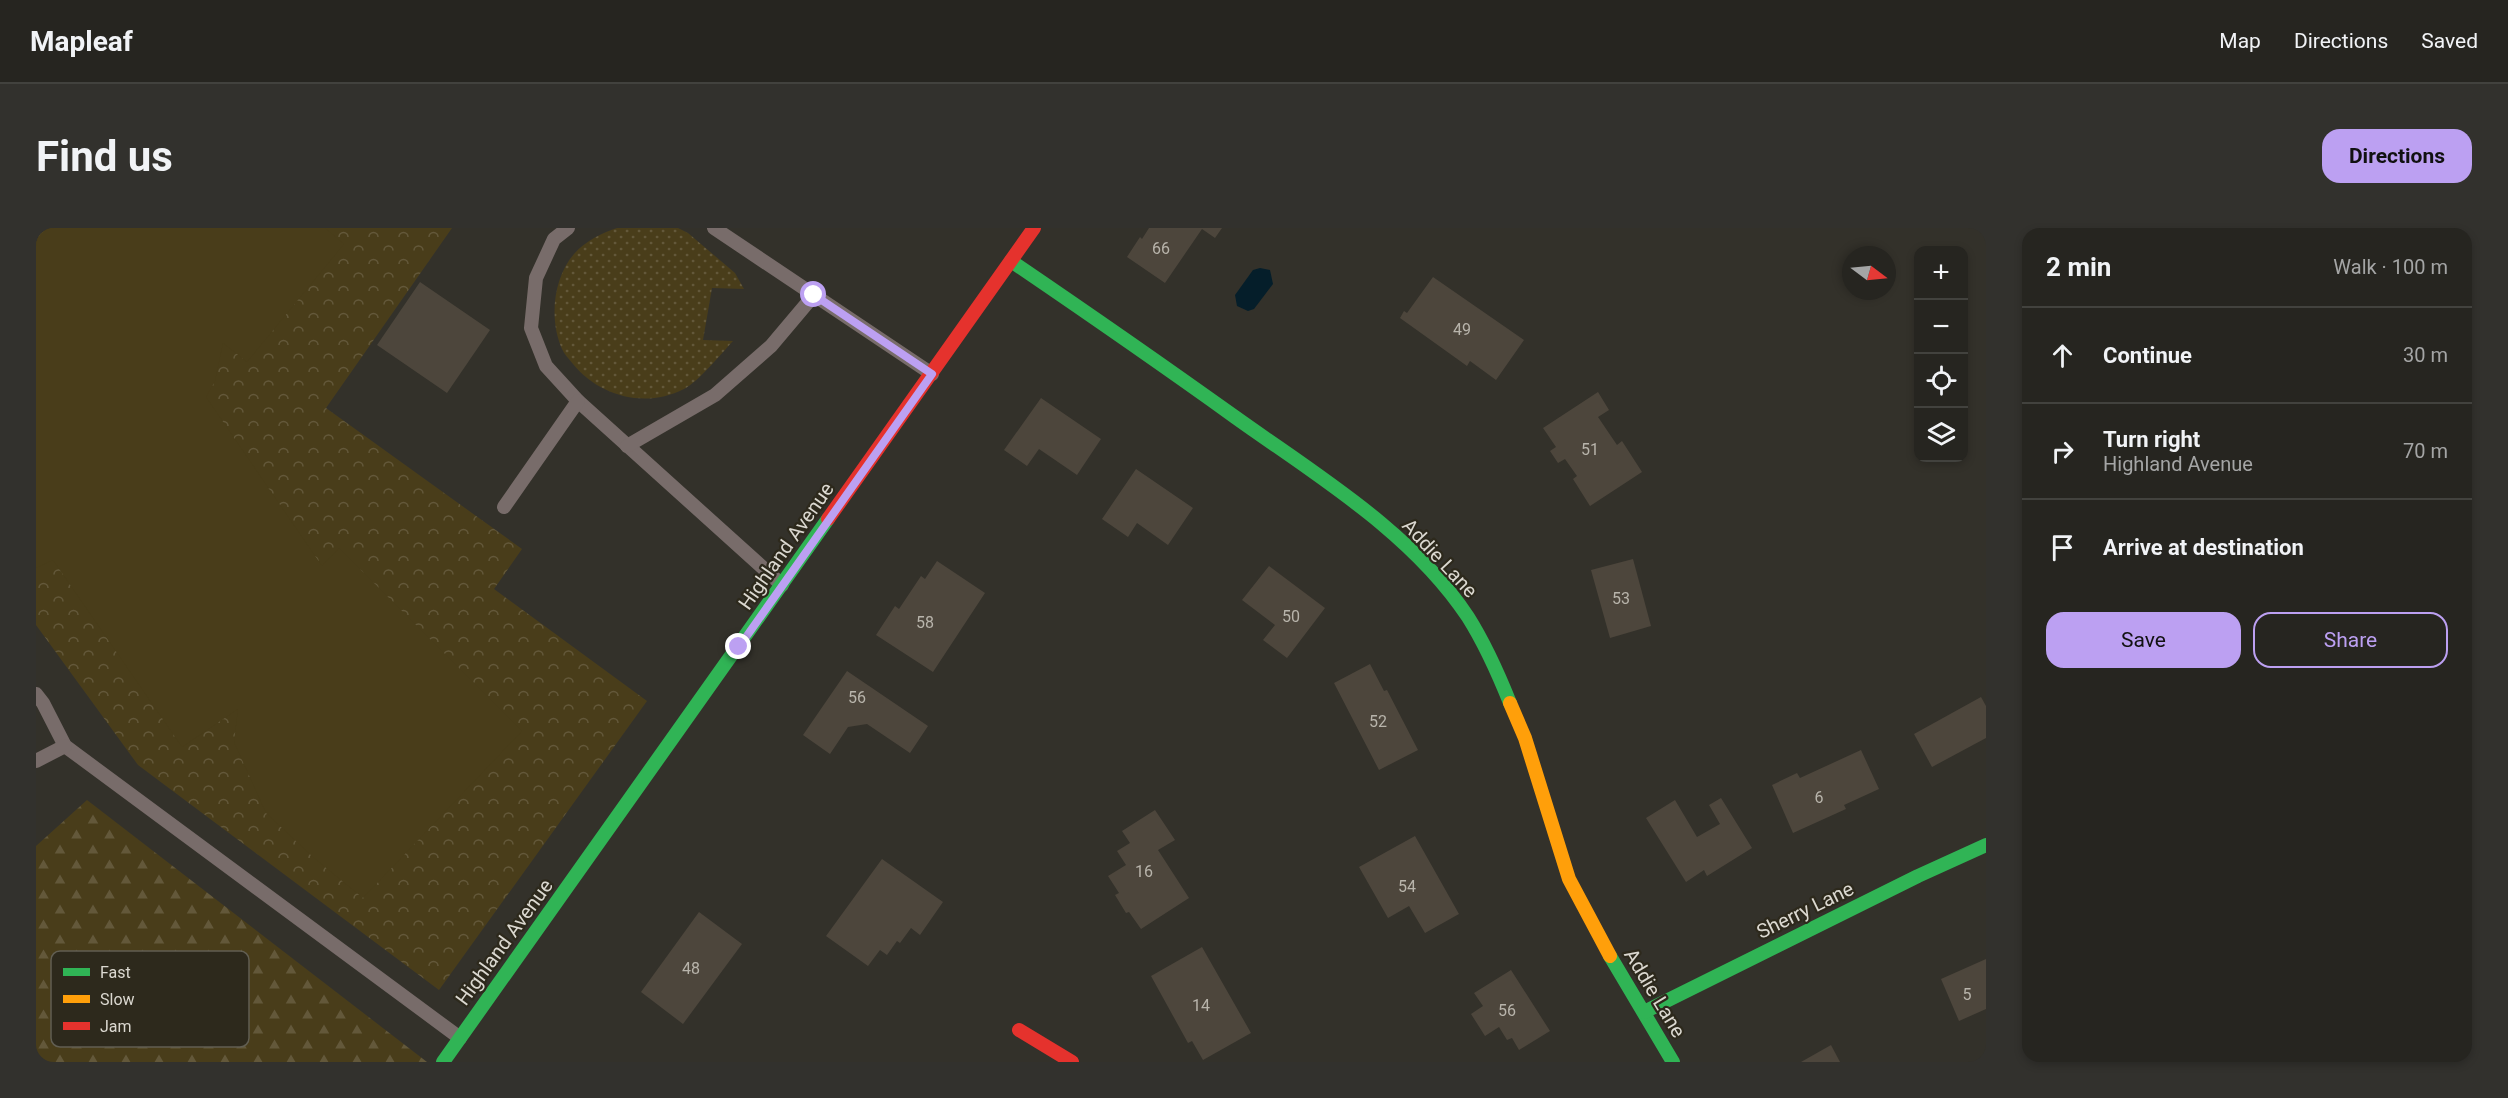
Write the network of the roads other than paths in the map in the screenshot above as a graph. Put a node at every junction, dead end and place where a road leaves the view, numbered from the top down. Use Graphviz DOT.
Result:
graph roads {
  1 [pos="568,228"];
  2 [pos="714,228"];
  3 [pos="1034,228"];
  4 [pos="1011,261"];
  5 [pos="814,295"];
  6 [pos="932,374"];
  7 [pos="578,401"];
  8 [pos="627,446"];
  9 [pos="504,507"];
  10 [pos="782,585"];
  11 [pos="36,694"];
  12 [pos="65,746"];
  13 [pos="36,760"];
  14 [pos="1986,845"];
  15 [pos="1644,1012"];
  16 [pos="1019,1030"];
  17 [pos="460,1038"];
  18 [pos="443,1062"];
  19 [pos="1072,1062"];
  20 [pos="1673,1062"];
  1 -- 7 [label="lane"];
  2 -- 5 [label="lane"];
  3 -- 4 [label="street, Highland Avenue"];
  4 -- 6 [label="street, Highland Avenue"];
  4 -- 15 [label="street, Addie Lane"];
  5 -- 6 [label="lane"];
  5 -- 8 [label="lane"];
  6 -- 10 [label="street, Highland Avenue"];
  7 -- 8 [label="lane"];
  7 -- 9 [label="lane"];
  8 -- 10 [label="lane"];
  10 -- 17 [label="street, Highland Avenue"];
  11 -- 12 [label="lane"];
  12 -- 13 [label="lane"];
  12 -- 17 [label="lane"];
  14 -- 15 [label="street, Sherry Lane"];
  15 -- 20 [label="street, Addie Lane"];
  16 -- 19 [label="street"];
  17 -- 18 [label="street, Highland Avenue"];
}
